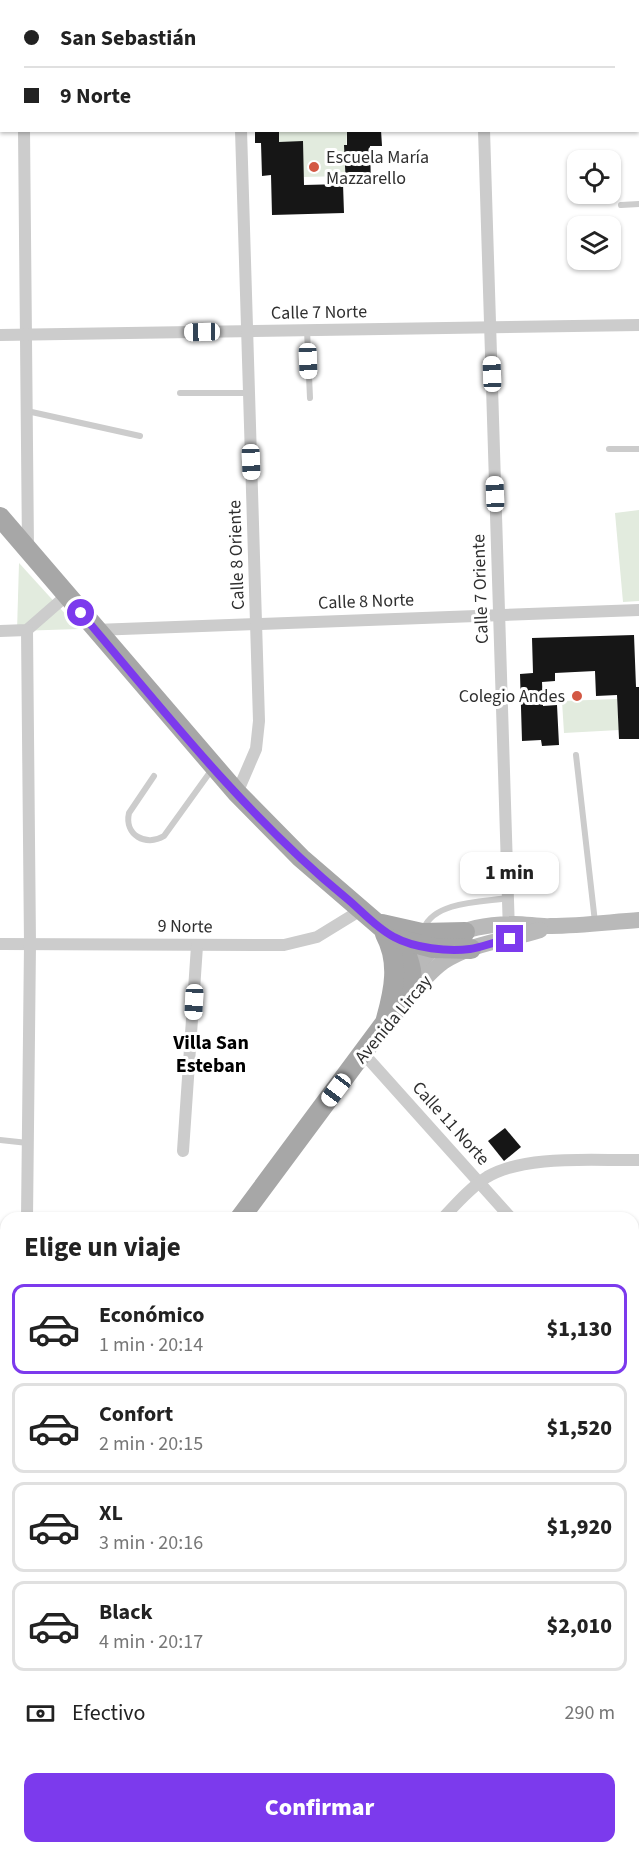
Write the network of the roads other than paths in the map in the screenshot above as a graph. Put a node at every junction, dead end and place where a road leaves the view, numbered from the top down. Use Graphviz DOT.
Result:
graph roads {
  1 [pos="24,132"];
  2 [pos="241,132"];
  3 [pos="484,132"];
  4 [pos="639,204"];
  5 [pos="621,205"];
  6 [pos="639,325"];
  7 [pos="490,326"];
  8 [pos="307,330"];
  9 [pos="247,331"];
  10 [pos="0,335"];
  11 [pos="26,335"];
  12 [pos="180,393"];
  13 [pos="249,393"];
  14 [pos="309,398"];
  15 [pos="27,411"];
  16 [pos="140,436"];
  17 [pos="609,449"];
  18 [pos="639,449"];
  19 [pos="0,518"];
  20 [pos="28,551"];
  21 [pos="66,596"];
  22 [pos="639,610"];
  23 [pos="498,613"];
  24 [pos="256,624"];
  25 [pos="27,630"];
  26 [pos="95,630"];
  27 [pos="0,631"];
  28 [pos="576,755"];
  29 [pos="214,768"];
  30 [pos="154,776"];
  31 [pos="237,793"];
  32 [pos="508,898"];
  33 [pos="361,910"];
  34 [pos="639,920"];
  35 [pos="376,923"];
  36 [pos="595,923"];
  37 [pos="509,931"];
  38 [pos="394,938"];
  39 [pos="428,940"];
  40 [pos="468,940"];
  41 [pos="0,944"];
  42 [pos="30,944"];
  43 [pos="197,946"];
  44 [pos="412,971"];
  45 [pos="399,998"];
  46 [pos="363,1053"];
  47 [pos="0,1140"];
  48 [pos="28,1143"];
  49 [pos="183,1152"];
  50 [pos="639,1160"];
  51 [pos="480,1182"];
  52 [pos="27,1212"];
  53 [pos="244,1212"];
  54 [pos="448,1212"];
  55 [pos="506,1212"];
  1 -- 11 [label="street"];
  2 -- 9 [label="street, Calle 8 Oriente"];
  3 -- 7 [label="street, Calle 7 Oriente"];
  4 -- 5 [label="lane"];
  6 -- 7 [label="street, Calle 7 Norte"];
  7 -- 8 [label="street, Calle 7 Norte"];
  7 -- 23 [label="street, Calle 7 Oriente"];
  8 -- 9 [label="street, Calle 7 Norte"];
  8 -- 14 [label="lane"];
  9 -- 11 [label="street, Calle 7 Norte"];
  9 -- 13 [label="street, Calle 8 Oriente"];
  10 -- 11 [label="street, Calle 7 Norte"];
  11 -- 15 [label="street"];
  12 -- 13 [label="lane"];
  13 -- 24 [label="street, Calle 8 Oriente"];
  15 -- 16 [label="lane"];
  15 -- 20 [label="street"];
  17 -- 18 [label="lane"];
  19 -- 20 [label="main road"];
  20 -- 21 [label="main road"];
  21 -- 25 [label="street"];
  21 -- 26 [label="main road"];
  22 -- 23 [label="street, Calle 8 Norte"];
  23 -- 24 [label="street, Calle 8 Norte"];
  23 -- 32 [label="street, Calle 7 Oriente"];
  24 -- 26 [label="street, Calle 8 Norte"];
  24 -- 31 [label="street, Calle 8 Oriente"];
  25 -- 27 [label="street"];
  25 -- 42 [label="street"];
  26 -- 29 [label="main road"];
  28 -- 36 [label="lane"];
  29 -- 30 [label="lane"];
  29 -- 31 [label="main road"];
  31 -- 33 [label="main road"];
  32 -- 37 [label="street, Calle 7 Oriente"];
  32 -- 39 [label="lane"];
  33 -- 35 [label="main road"];
  33 -- 43 [label="street, 9 Norte"];
  34 -- 36 [label="main road"];
  35 -- 38 [label="main road"];
  35 -- 39 [label="main road"];
  35 -- 45 [label="main road"];
  36 -- 37 [label="main road"];
  37 -- 40 [label="main road"];
  38 -- 39 [label="main road"];
  38 -- 44 [label="main road"];
  39 -- 40 [label="main road"];
  39 -- 44 [label="main road, Avenida Lircay"];
  40 -- 45 [label="main road, Avenida Lircay"];
  41 -- 42 [label="street, 9 Norte"];
  42 -- 43 [label="street, 9 Norte"];
  42 -- 48 [label="street"];
  43 -- 49 [label="street"];
  44 -- 45 [label="main road"];
  45 -- 46 [label="main road, Avenida Lircay"];
  46 -- 51 [label="street, Calle 11 Norte"];
  46 -- 53 [label="main road, Avenida Lircay"];
  47 -- 48 [label="lane"];
  48 -- 52 [label="street"];
  50 -- 51 [label="street"];
  51 -- 54 [label="street"];
  51 -- 55 [label="street, Calle 11 Norte"];
}
